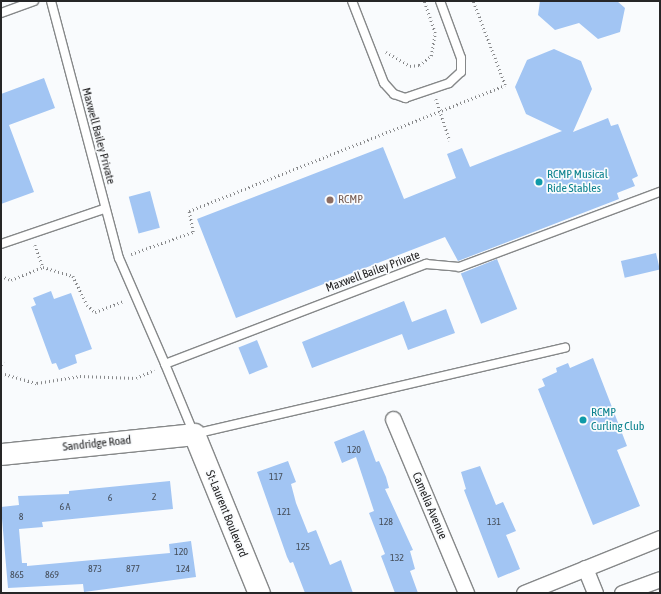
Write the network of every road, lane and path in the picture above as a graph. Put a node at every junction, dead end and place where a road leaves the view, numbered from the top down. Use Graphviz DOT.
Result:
graph roads {
  1 [pos="34,1"];
  2 [pos="50,1"];
  3 [pos="352,1"];
  4 [pos="424,1"];
  5 [pos="440,1"];
  6 [pos="473,1"];
  7 [pos="1,13"];
  8 [pos="383,44"];
  9 [pos="432,89"];
  10 [pos="440,111"];
  11 [pos="450,141"];
  12 [pos="660,192"];
  13 [pos="104,209"];
  14 [pos="30,234"];
  15 [pos="1,244"];
  16 [pos="119,258"];
  17 [pos="43,267"];
  18 [pos="1,276"];
  19 [pos="134,298"];
  20 [pos="565,348"];
  21 [pos="165,364"];
  22 [pos="1,373"];
  23 [pos="393,419"];
  24 [pos="194,434"];
  25 [pos="1,454"];
  26 [pos="660,538"];
  27 [pos="585,568"];
  28 [pos="660,579"];
  29 [pos="259,593"];
  30 [pos="466,593"];
  31 [pos="524,593"];
  32 [pos="595,593"];
  33 [pos="622,593"];
  1 -- 7 [label="lane"];
  2 -- 13 [label="lane, Maxwell Bailey Private"];
  3 -- 9 [label="lane"];
  4 -- 8 [label="path"];
  5 -- 9 [label="lane"];
  6 -- 10 [label="path"];
  9 -- 10 [label="path"];
  10 -- 11 [label="path"];
  10 -- 16 [label="path"];
  12 -- 21 [label="lane, Maxwell Bailey Private"];
  13 -- 14 [label="lane"];
  13 -- 16 [label="lane, Maxwell Bailey Private"];
  14 -- 15 [label="lane"];
  14 -- 17 [label="path"];
  16 -- 19 [label="lane, Maxwell Bailey Private"];
  17 -- 18 [label="path"];
  17 -- 19 [label="path"];
  19 -- 21 [label="lane, Maxwell Bailey Private"];
  20 -- 24 [label="lane"];
  21 -- 22 [label="path"];
  21 -- 24 [label="lane, Maxwell Bailey Private"];
  23 -- 30 [label="street, Camelia Avenue"];
  24 -- 25 [label="street, Sandridge Road"];
  24 -- 29 [label="street, St-Laurent Boulevard"];
  26 -- 27 [label="street"];
  27 -- 31 [label="street"];
  27 -- 32 [label="street"];
  28 -- 33 [label="street"];
}
